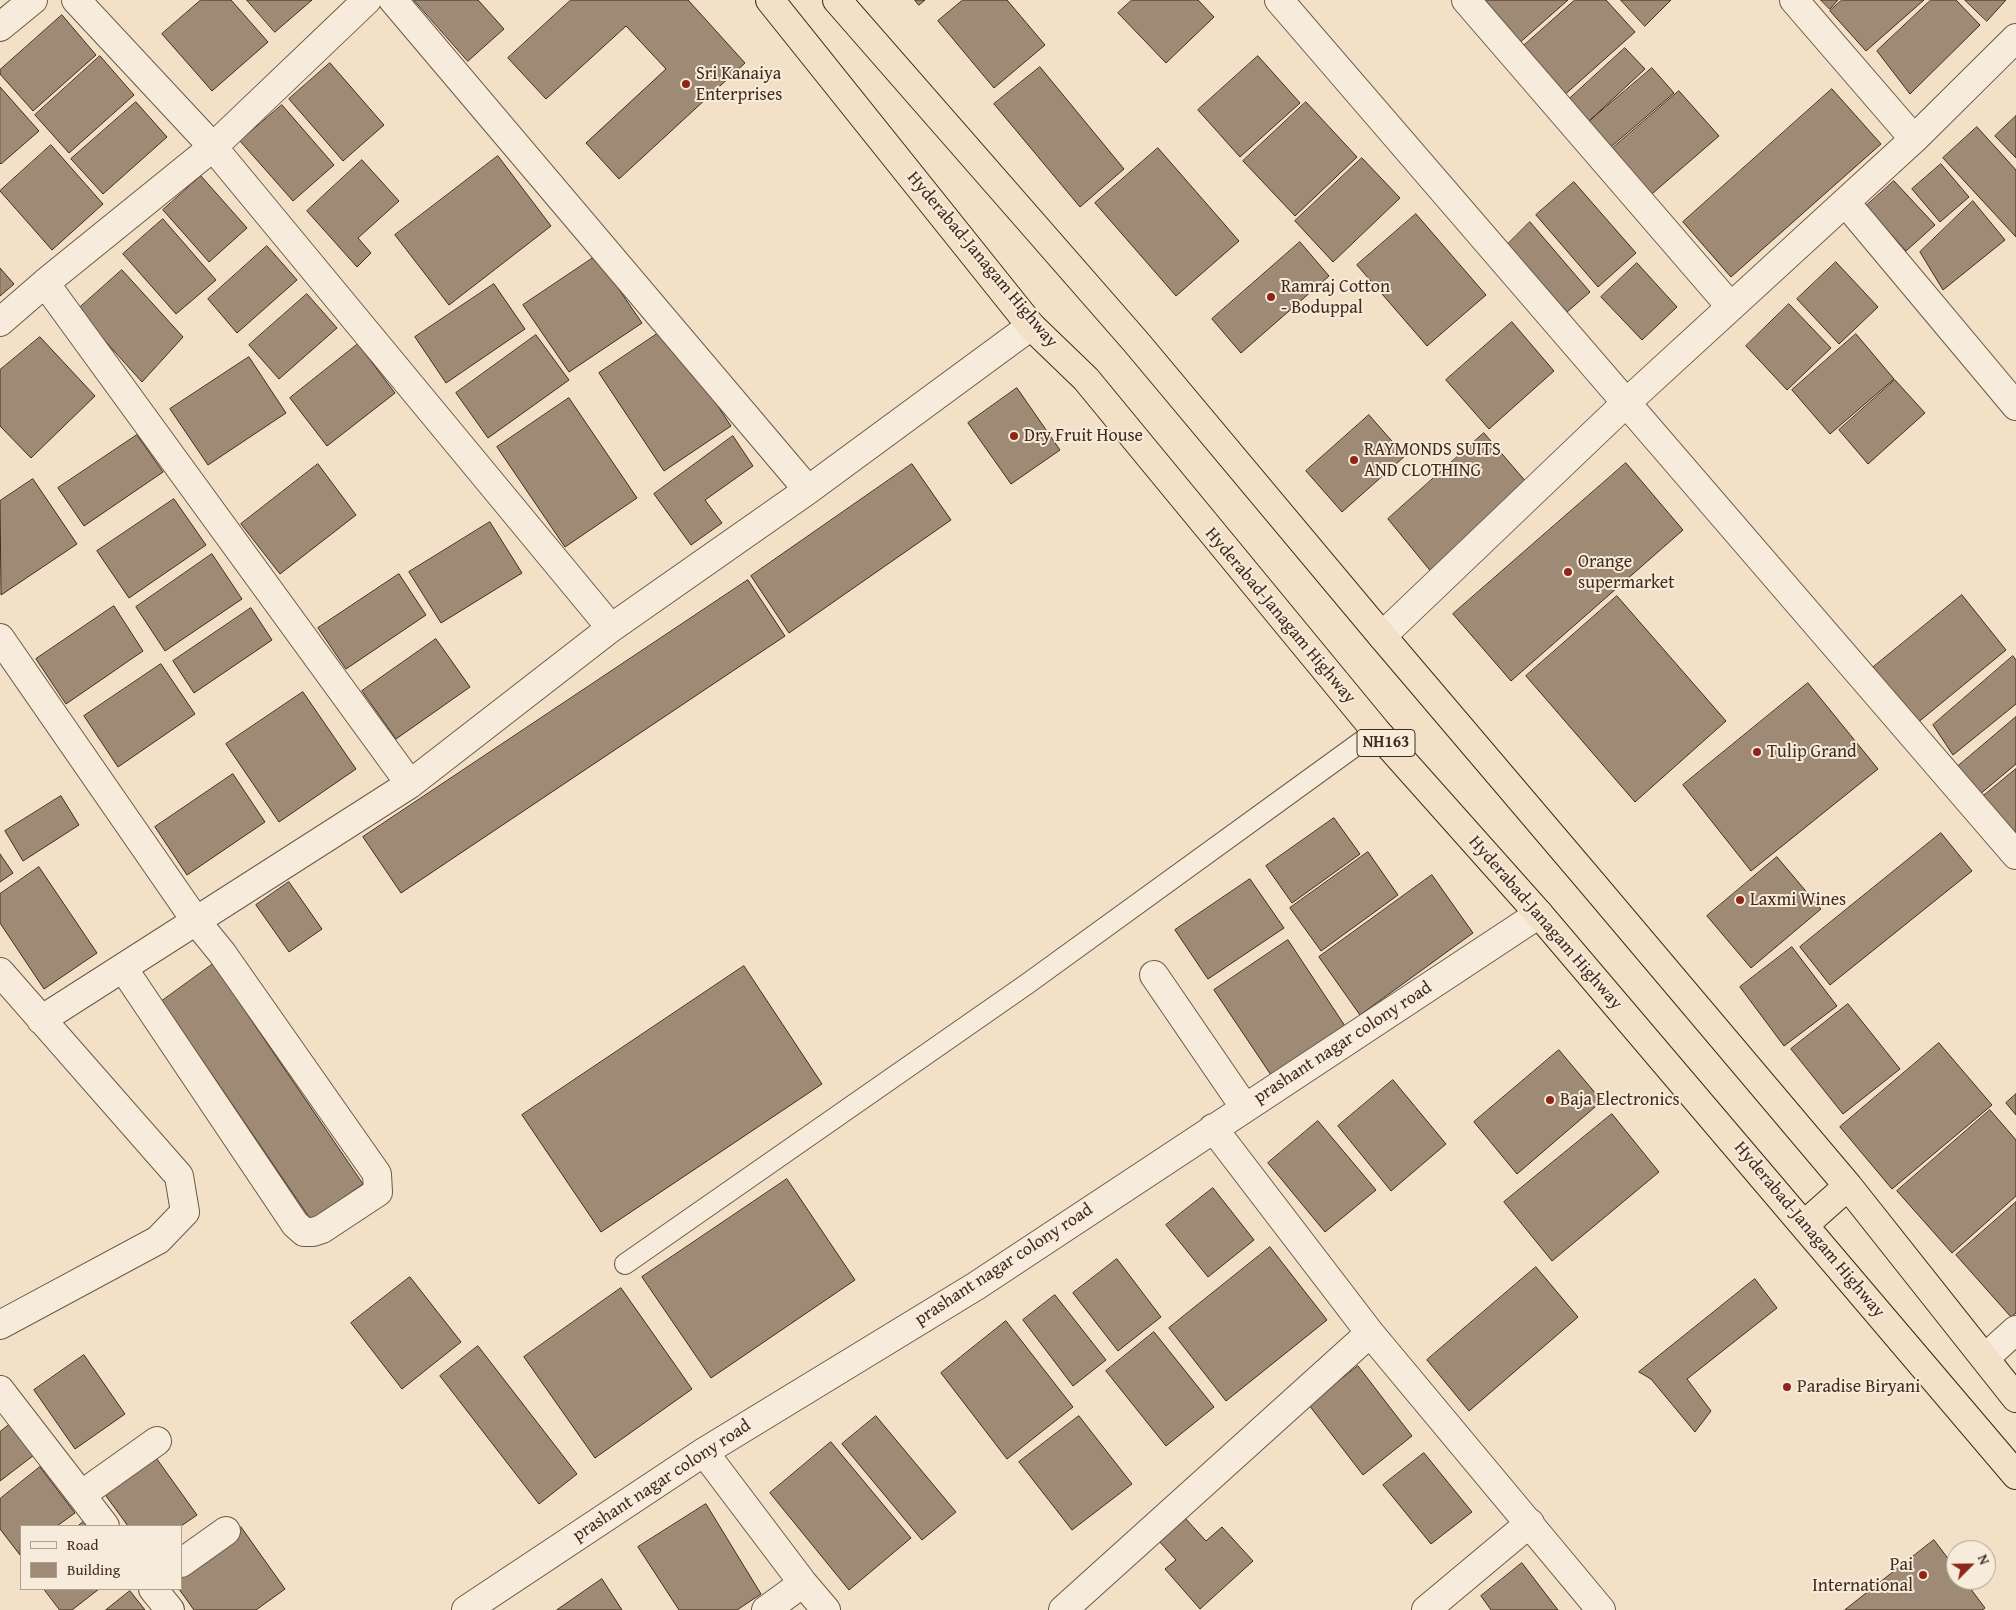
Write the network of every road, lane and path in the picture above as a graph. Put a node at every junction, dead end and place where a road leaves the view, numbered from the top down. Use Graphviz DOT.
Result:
graph roads {
  1 [pos="33,0"];
  2 [pos="76,0"];
  3 [pos="367,0"];
  4 [pos="393,0"];
  5 [pos="770,0"];
  6 [pos="838,0"];
  7 [pos="1279,0"];
  8 [pos="1466,0"];
  9 [pos="1794,0"];
  10 [pos="0,27"];
  11 [pos="2016,38"];
  12 [pos="1914,139"];
  13 [pos="213,147"];
  14 [pos="1846,203"];
  15 [pos="45,282"];
  16 [pos="1731,307"];
  17 [pos="0,322"];
  18 [pos="1031,326"];
  19 [pos="1626,403"];
  20 [pos="2016,406"];
  21 [pos="808,490"];
  22 [pos="611,628"];
  23 [pos="1382,636"];
  24 [pos="0,638"];
  25 [pos="1376,731"];
  26 [pos="410,784"];
  27 [pos="2016,855"];
  28 [pos="1539,914"];
  29 [pos="196,921"];
  30 [pos="123,968"];
  31 [pos="0,972"];
  32 [pos="1154,975"];
  33 [pos="41,1020"];
  34 [pos="1245,1108"];
  35 [pos="1213,1128"];
  36 [pos="1848,1186"];
  37 [pos="1804,1225"];
  38 [pos="625,1264"];
  39 [pos="0,1325"];
  40 [pos="2016,1330"];
  41 [pos="1370,1333"];
  42 [pos="1985,1358"];
  43 [pos="0,1390"];
  44 [pos="2016,1398"];
  45 [pos="157,1441"];
  46 [pos="704,1452"];
  47 [pos="2016,1475"];
  48 [pos="81,1495"];
  49 [pos="1530,1523"];
  50 [pos="104,1525"];
  51 [pos="226,1531"];
  52 [pos="182,1562"];
  53 [pos="803,1583"];
  54 [pos="154,1590"];
  55 [pos="170,1610"];
  56 [pos="466,1610"];
  57 [pos="766,1610"];
  58 [pos="826,1610"];
  59 [pos="1063,1610"];
  60 [pos="1426,1610"];
  61 [pos="1601,1610"];
  1 -- 10 [label="street"];
  2 -- 13 [label="street"];
  3 -- 13 [label="street"];
  4 -- 21 [label="street"];
  5 -- 18 [label="highway, Hyderabad-Janagam Highway / NH163"];
  6 -- 23 [label="highway"];
  7 -- 19 [label="street"];
  8 -- 16 [label="street"];
  9 -- 12 [label="street"];
  11 -- 12 [label="street"];
  12 -- 14 [label="street"];
  13 -- 15 [label="street"];
  13 -- 22 [label="street"];
  14 -- 16 [label="street"];
  14 -- 20 [label="street"];
  15 -- 17 [label="street"];
  15 -- 26 [label="street"];
  16 -- 19 [label="street"];
  18 -- 21 [label="street"];
  18 -- 25 [label="highway, Hyderabad-Janagam Highway / NH163"];
  19 -- 23 [label="street"];
  19 -- 27 [label="street"];
  21 -- 22 [label="street"];
  22 -- 26 [label="street"];
  23 -- 36 [label="highway"];
  24 -- 29 [label="street"];
  25 -- 28 [label="highway, Hyderabad-Janagam Highway / NH163"];
  25 -- 38 [label="lane"];
  26 -- 29 [label="street"];
  28 -- 34 [label="street, prashant nagar colony road"];
  28 -- 37 [label="highway, Hyderabad-Janagam Highway / NH163"];
  29 -- 30 [label="street"];
  29 -- 30 [label="street"];
  30 -- 33 [label="street"];
  31 -- 33 [label="street"];
  32 -- 34 [label="street"];
  33 -- 39 [label="street"];
  34 -- 35 [label="street, prashant nagar colony road"];
  35 -- 41 [label="street"];
  35 -- 46 [label="street, prashant nagar colony road"];
  36 -- 37 [label="highway"];
  36 -- 42 [label="highway"];
  37 -- 47 [label="highway, Hyderabad-Janagam Highway / NH163"];
  40 -- 42 [label="street"];
  41 -- 49 [label="street"];
  41 -- 59 [label="street"];
  42 -- 44 [label="highway"];
  43 -- 48 [label="street"];
  45 -- 48 [label="street"];
  46 -- 53 [label="street"];
  46 -- 56 [label="street, prashant nagar colony road"];
  48 -- 50 [label="street"];
  49 -- 60 [label="street"];
  49 -- 61 [label="street"];
  51 -- 52 [label="street"];
  53 -- 57 [label="street"];
  53 -- 58 [label="street"];
  54 -- 55 [label="street"];
}
